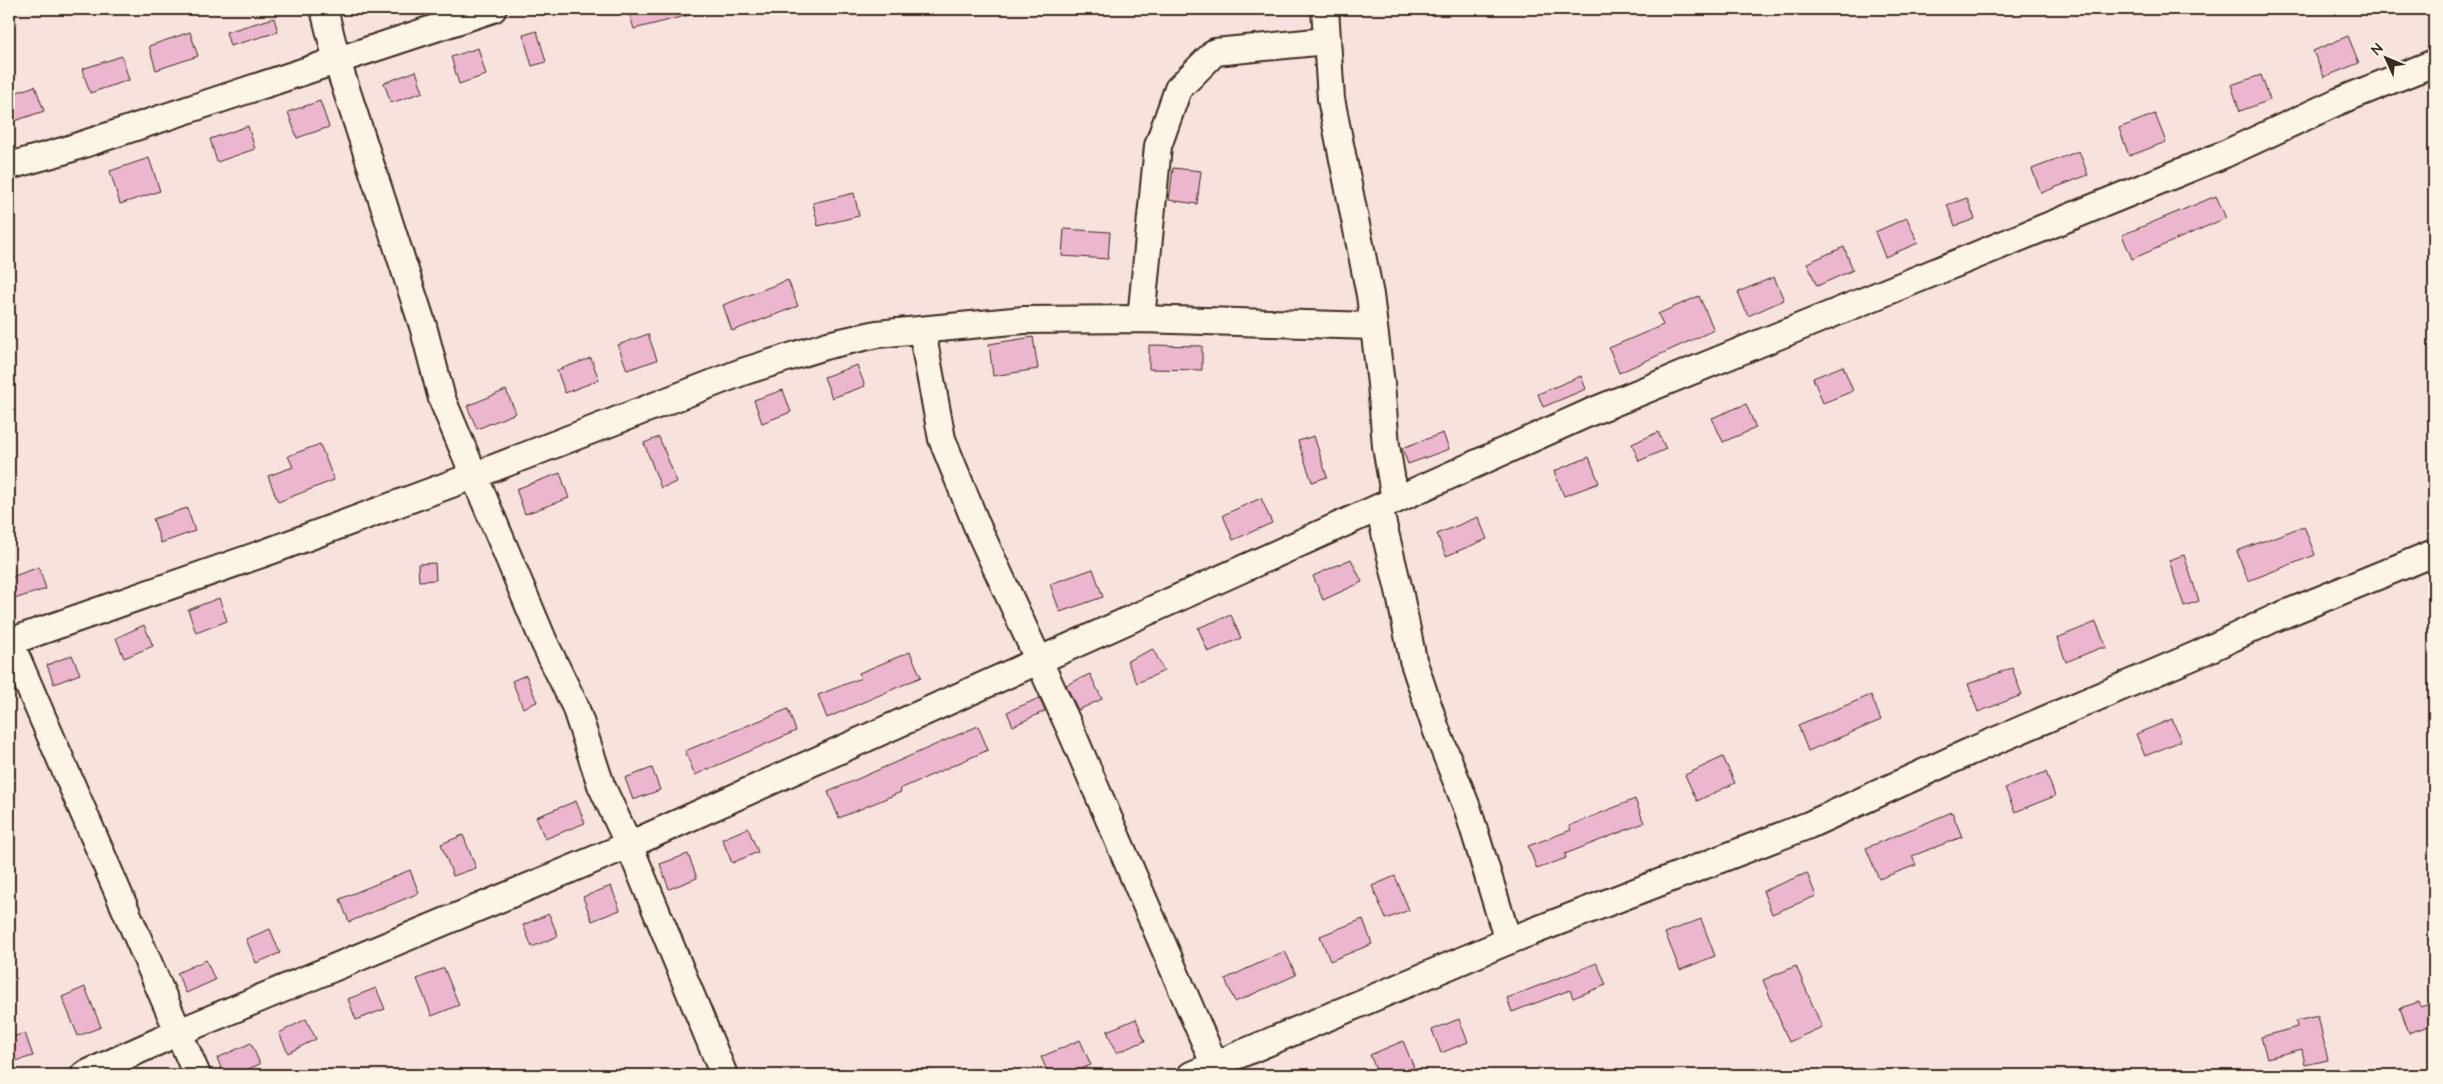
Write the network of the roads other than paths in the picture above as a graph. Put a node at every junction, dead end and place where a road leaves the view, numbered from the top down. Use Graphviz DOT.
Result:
graph roads {
  1 [pos="324,9"];
  2 [pos="493,9"];
  3 [pos="1326,9"];
  4 [pos="1326,41"];
  5 [pos="337,62"];
  6 [pos="2434,63"];
  7 [pos="9,166"];
  8 [pos="1142,319"];
  9 [pos="1372,326"];
  10 [pos="922,331"];
  11 [pos="472,476"];
  12 [pos="1387,504"];
  13 [pos="2434,553"];
  14 [pos="9,641"];
  15 [pos="1038,662"];
  16 [pos="628,844"];
  17 [pos="1508,941"];
  18 [pos="178,1032"];
  19 [pos="1217,1070"];
  20 [pos="84,1075"];
  21 [pos="197,1075"];
  22 [pos="724,1075"];
  23 [pos="1191,1075"];
  1 -- 5 [label="street"];
  2 -- 5 [label="street"];
  3 -- 4 [label="street"];
  4 -- 8 [label="street"];
  4 -- 9 [label="street"];
  5 -- 7 [label="street"];
  5 -- 11 [label="street"];
  6 -- 12 [label="street"];
  8 -- 9 [label="street"];
  8 -- 10 [label="street"];
  9 -- 12 [label="street"];
  10 -- 11 [label="street"];
  10 -- 15 [label="street"];
  11 -- 14 [label="street"];
  11 -- 16 [label="street"];
  12 -- 15 [label="street"];
  12 -- 17 [label="street"];
  13 -- 17 [label="street"];
  14 -- 18 [label="street"];
  15 -- 16 [label="street"];
  15 -- 19 [label="street"];
  16 -- 18 [label="street"];
  16 -- 22 [label="street"];
  17 -- 19 [label="street"];
  18 -- 20 [label="street"];
  18 -- 21 [label="street"];
  19 -- 23 [label="street"];
}
